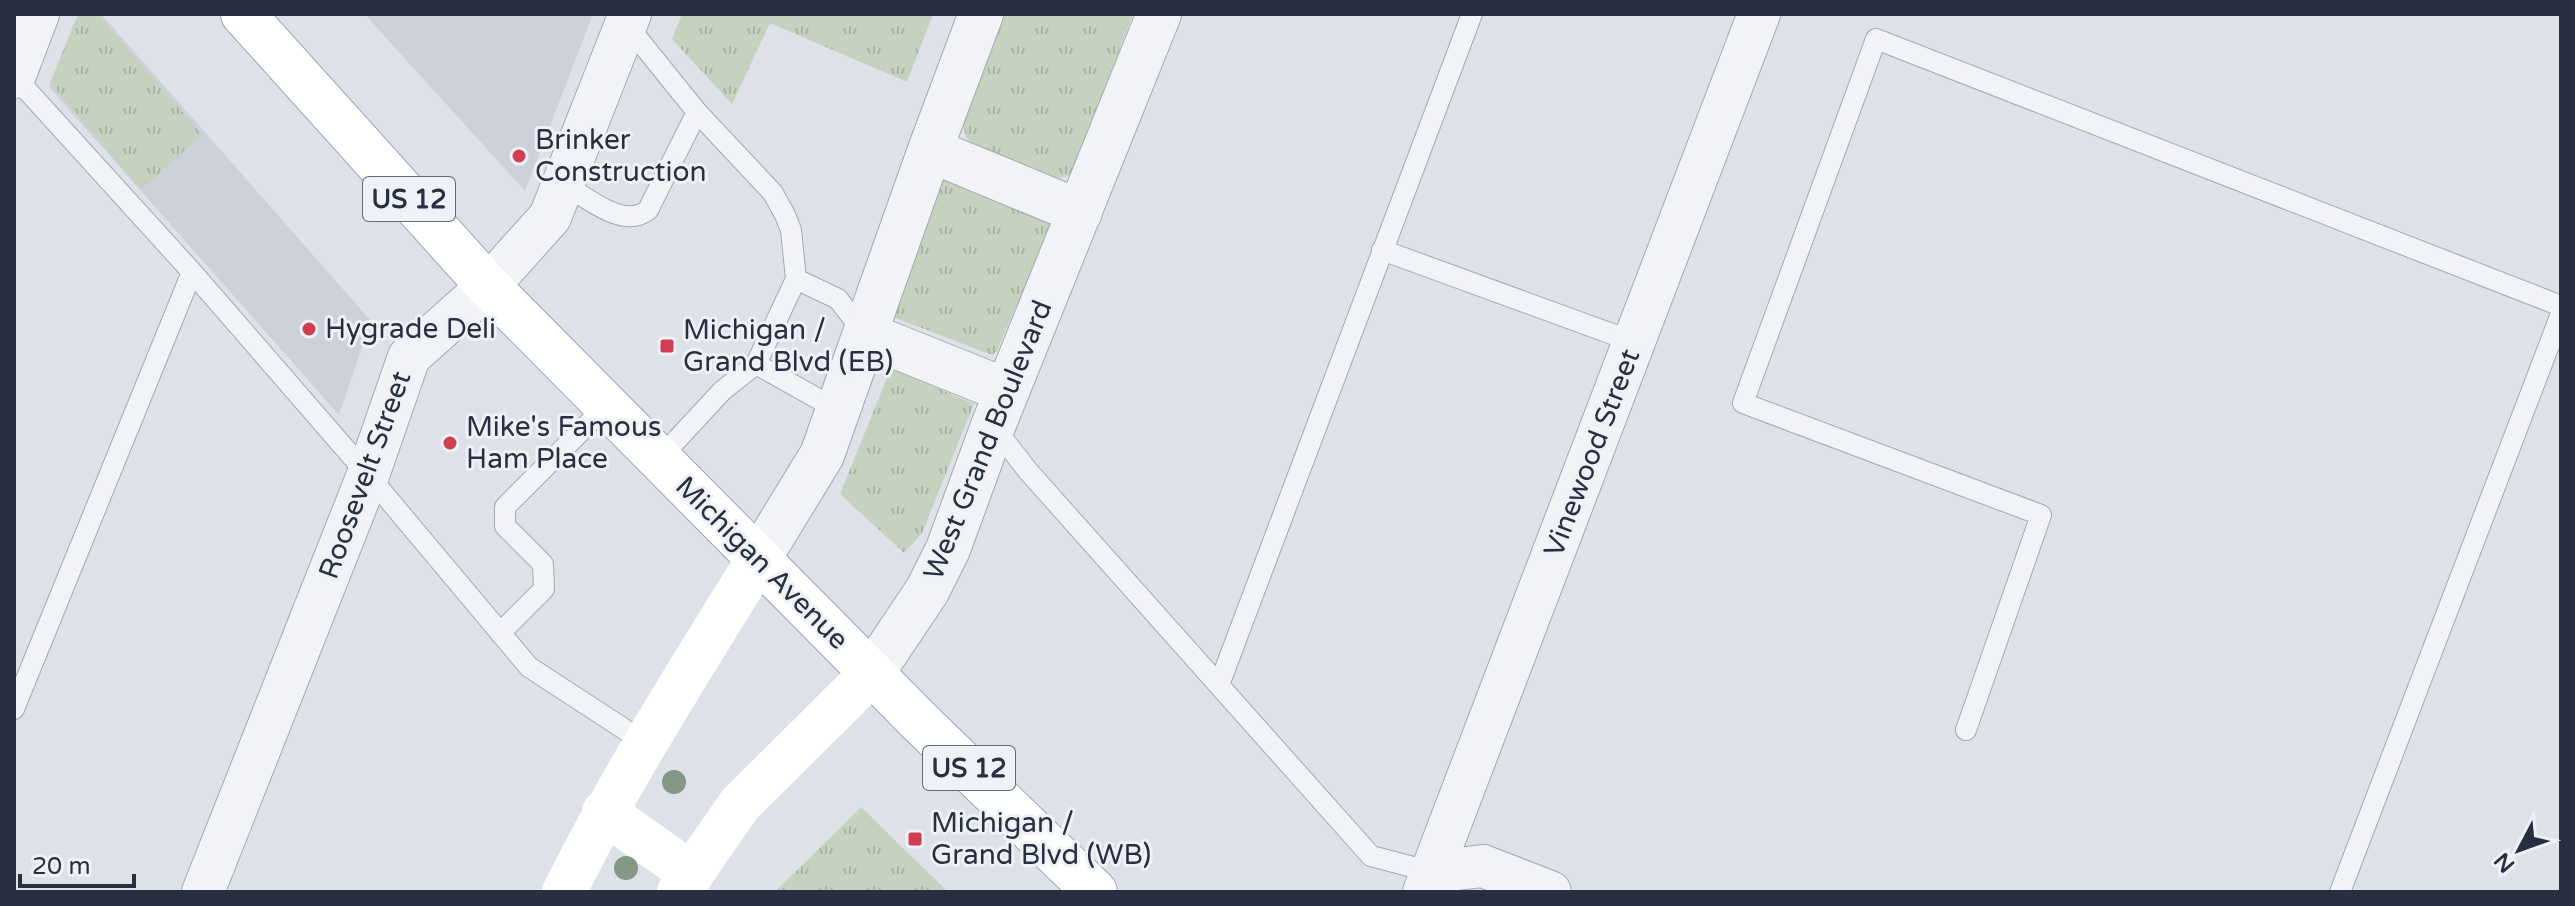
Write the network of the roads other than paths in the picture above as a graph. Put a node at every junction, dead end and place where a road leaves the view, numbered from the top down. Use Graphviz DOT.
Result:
graph roads {
  1 [pos="38,14"];
  2 [pos="243,14"];
  3 [pos="981,14"];
  4 [pos="1159,14"];
  5 [pos="1472,14"];
  6 [pos="1759,14"];
  7 [pos="628,19"];
  8 [pos="14,76"];
  9 [pos="697,112"];
  10 [pos="930,150"];
  11 [pos="563,184"];
  12 [pos="1080,212"];
  13 [pos="1382,250"];
  14 [pos="192,272"];
  15 [pos="796,279"];
  16 [pos="488,286"];
  17 [pos="2561,306"];
  18 [pos="2561,314"];
  19 [pos="865,334"];
  20 [pos="1634,342"];
  21 [pos="756,364"];
  22 [pos="606,406"];
  23 [pos="1000,408"];
  24 [pos="838,410"];
  25 [pos="659,459"];
  26 [pos="368,475"];
  27 [pos="759,558"];
  28 [pos="500,633"];
  29 [pos="872,673"];
  30 [pos="1219,685"];
  31 [pos="14,709"];
  32 [pos="1966,730"];
  33 [pos="644,742"];
  34 [pos="604,812"];
  35 [pos="1428,882"];
  36 [pos="686,883"];
  37 [pos="203,892"];
  38 [pos="564,892"];
  39 [pos="1095,892"];
  40 [pos="1550,892"];
  41 [pos="2340,892"];
  1 -- 8 [label="street"];
  2 -- 16 [label="main road, Michigan Avenue / US 12"];
  3 -- 10 [label="street"];
  4 -- 12 [label="street, West Grand Boulevard"];
  5 -- 13 [label="lane"];
  6 -- 20 [label="street, Vinewood Street"];
  7 -- 9 [label="lane"];
  7 -- 11 [label="street, Roosevelt Street"];
  8 -- 14 [label="lane"];
  9 -- 11 [label="lane"];
  9 -- 15 [label="lane"];
  10 -- 12 [label="street"];
  10 -- 19 [label="street"];
  11 -- 16 [label="street, Roosevelt Street"];
  12 -- 23 [label="street, West Grand Boulevard"];
  13 -- 20 [label="lane"];
  13 -- 30 [label="lane"];
  14 -- 26 [label="lane"];
  14 -- 31 [label="lane"];
  15 -- 19 [label="lane"];
  15 -- 21 [label="lane"];
  16 -- 22 [label="main road, Michigan Avenue / US 12"];
  16 -- 26 [label="street, Roosevelt Street"];
  17 -- 32 [label="lane"];
  18 -- 41 [label="lane"];
  19 -- 23 [label="street"];
  19 -- 24 [label="street"];
  20 -- 35 [label="street, Vinewood Street"];
  21 -- 24 [label="lane"];
  21 -- 25 [label="lane"];
  22 -- 25 [label="main road, Michigan Avenue / US 12"];
  22 -- 28 [label="lane"];
  23 -- 29 [label="street, West Grand Boulevard"];
  23 -- 30 [label="lane"];
  24 -- 27 [label="street"];
  25 -- 27 [label="main road, Michigan Avenue / US 12"];
  26 -- 28 [label="lane"];
  26 -- 37 [label="street, Roosevelt Street"];
  27 -- 29 [label="main road, Michigan Avenue / US 12"];
  27 -- 33 [label="main road"];
  28 -- 33 [label="lane"];
  29 -- 36 [label="main road, West Grand Boulevard"];
  29 -- 39 [label="main road, Michigan Avenue / US 12"];
  30 -- 35 [label="lane"];
  33 -- 34 [label="main road"];
  34 -- 36 [label="main road"];
  34 -- 38 [label="main road"];
  35 -- 40 [label="street"];
}
